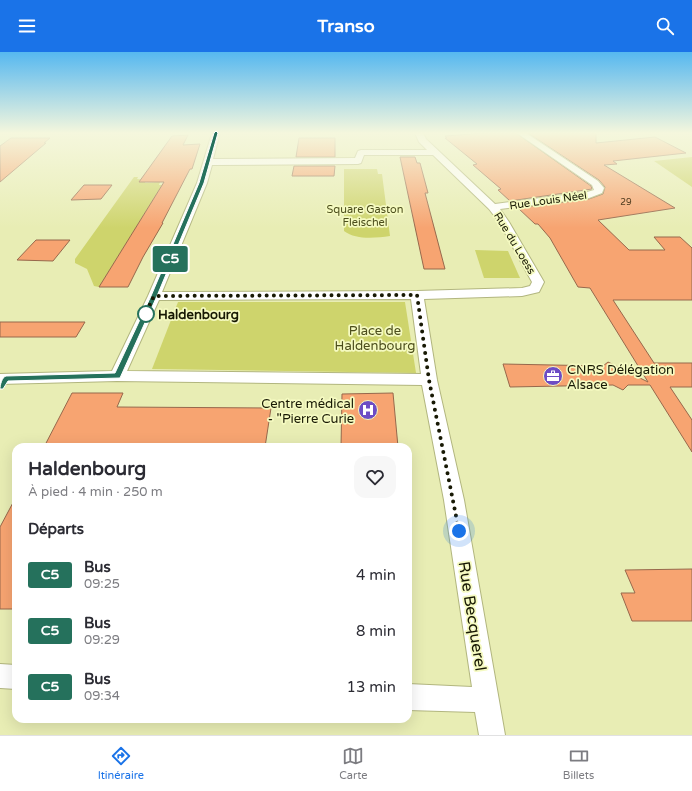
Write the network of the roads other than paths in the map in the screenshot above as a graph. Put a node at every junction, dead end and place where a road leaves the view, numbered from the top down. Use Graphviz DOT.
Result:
graph roads {
  1 [pos="207,165"];
  2 [pos="449,165"];
  3 [pos="568,165"];
  4 [pos="493,207"];
  5 [pos="417,295"];
  6 [pos="154,296"];
  7 [pos="117,376"];
  8 [pos="429,380"];
  9 [pos="2,382"];
  10 [pos="0,676"];
  11 [pos="12,677"];
  12 [pos="412,697"];
  13 [pos="487,700"];
  14 [pos="492,735"];
  1 -- 6 [label="street"];
  2 -- 4 [label="street, Rue du Loess"];
  3 -- 4 [label="street, Rue Louis Néel"];
  4 -- 5 [label="street, Rue du Loess"];
  5 -- 6 [label="street"];
  5 -- 8 [label="street"];
  6 -- 7 [label="street"];
  7 -- 8 [label="street"];
  7 -- 9 [label="street"];
  8 -- 13 [label="street, Rue Becquerel"];
  10 -- 11 [label="street"];
  12 -- 13 [label="street"];
  13 -- 14 [label="street, Rue Becquerel"];
}
